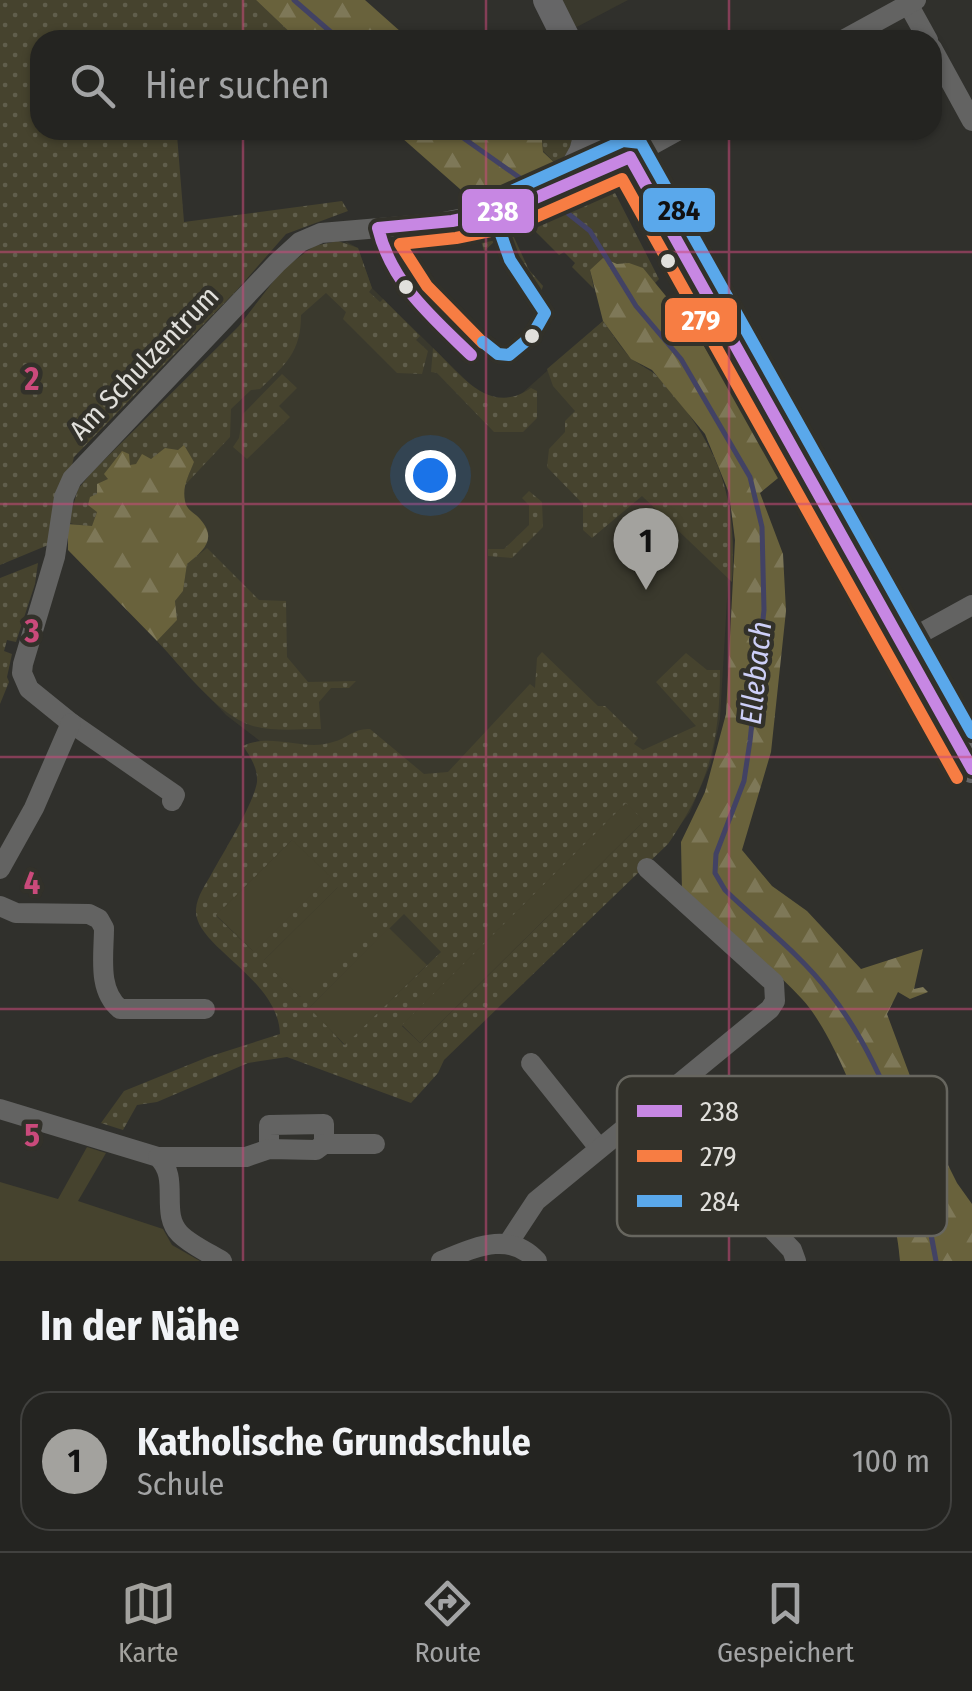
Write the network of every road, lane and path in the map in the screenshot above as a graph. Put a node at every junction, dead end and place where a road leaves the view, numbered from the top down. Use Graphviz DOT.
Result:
graph roads {
  1 [pos="547,0"];
  2 [pos="912,2"];
  3 [pos="563,30"];
  4 [pos="861,30"];
  5 [pos="924,30"];
  6 [pos="942,66"];
  7 [pos="972,121"];
  8 [pos="586,140"];
  9 [pos="621,140"];
  10 [pos="661,140"];
  11 [pos="630,157"];
  12 [pos="559,189"];
  13 [pos="972,606"];
  14 [pos="903,643"];
  15 [pos="71,723"];
  16 [pos="972,769"];
  17 [pos="172,801"];
  18 [pos="647,868"];
  19 [pos="0,870"];
  20 [pos="0,906"];
  21 [pos="206,1010"];
  22 [pos="531,1063"];
  23 [pos="690,1076"];
  24 [pos="0,1108"];
  25 [pos="617,1135"];
  26 [pos="375,1144"];
  27 [pos="599,1148"];
  28 [pos="158,1157"];
  29 [pos="779,1236"];
  30 [pos="508,1242"];
  31 [pos="222,1261"];
  32 [pos="441,1261"];
  33 [pos="538,1261"];
  34 [pos="796,1261"];
  1 -- 3 [label="main road"];
  2 -- 4 [label="street"];
  2 -- 5 [label="street"];
  6 -- 7 [label="street"];
  8 -- 12 [label="main road"];
  9 -- 11 [label="main road"];
  10 -- 11 [label="street, Am Schulzentrum"];
  11 -- 12 [label="street, Am Schulzentrum"];
  11 -- 14 [label="main road"];
  12 -- 15 [label="street, Am Schulzentrum"];
  13 -- 14 [label="street"];
  14 -- 16 [label="main road"];
  15 -- 17 [label="street, Am Schulzentrum"];
  15 -- 19 [label="street"];
  18 -- 23 [label="street"];
  20 -- 21 [label="street"];
  22 -- 27 [label="street"];
  24 -- 28 [label="street"];
  25 -- 27 [label="street"];
  26 -- 28 [label="street"];
  27 -- 30 [label="street"];
  28 -- 31 [label="street"];
  29 -- 34 [label="street"];
  30 -- 32 [label="street"];
  30 -- 33 [label="street"];
}
